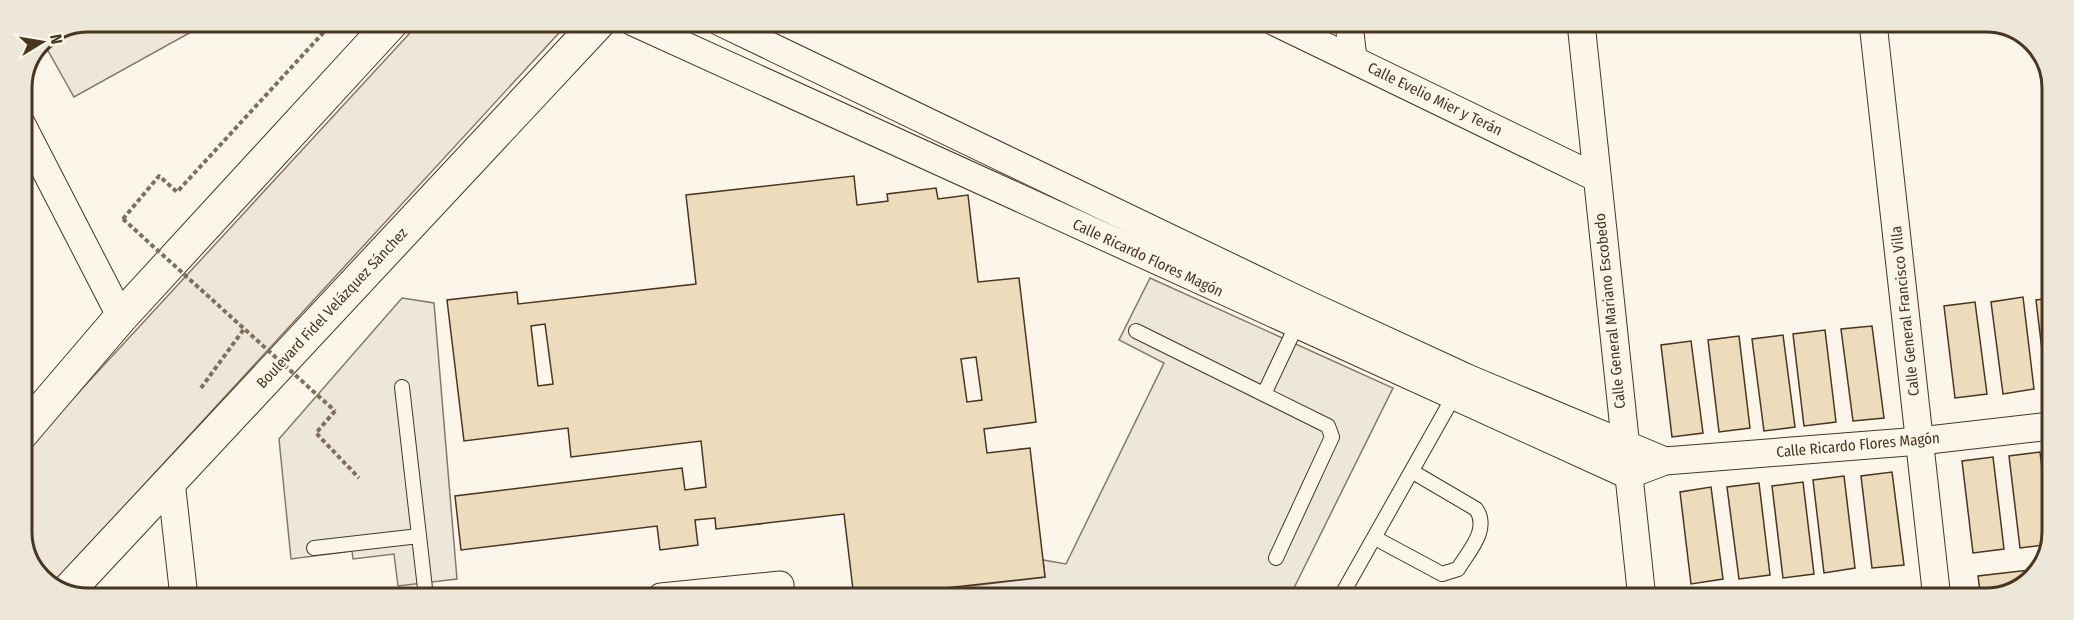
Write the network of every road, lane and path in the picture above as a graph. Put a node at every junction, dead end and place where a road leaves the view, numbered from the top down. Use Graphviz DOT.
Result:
graph roads {
  1 [pos="324,32"];
  2 [pos="383,32"];
  3 [pos="590,32"];
  4 [pos="655,32"];
  5 [pos="741,32"];
  6 [pos="1296,32"];
  7 [pos="1350,32"];
  8 [pos="1582,32"];
  9 [pos="1874,32"];
  10 [pos="1353,59"];
  11 [pos="968,140"];
  12 [pos="32,144"];
  13 [pos="953,168"];
  14 [pos="1595,177"];
  15 [pos="1302,315"];
  16 [pos="121,317"];
  17 [pos="244,329"];
  18 [pos="1136,331"];
  19 [pos="402,387"];
  20 [pos="1459,387"];
  21 [pos="201,388"];
  22 [pos="1264,394"];
  23 [pos="32,421"];
  24 [pos="2042,427"];
  25 [pos="1920,441"];
  26 [pos="1625,445"];
  27 [pos="1665,461"];
  28 [pos="1413,472"];
  29 [pos="1628,475"];
  30 [pos="359,478"];
  31 [pos="171,481"];
  32 [pos="419,536"];
  33 [pos="1374,538"];
  34 [pos="314,548"];
  35 [pos="1276,558"];
  36 [pos="72,587"];
  37 [pos="183,588"];
  38 [pos="425,588"];
  39 [pos="1346,588"];
  40 [pos="1641,588"];
  41 [pos="1936,588"];
  1 -- 17 [label="path, bridge"];
  2 -- 16 [label="main road"];
  3 -- 31 [label="main road, Boulevard Fidel Velázquez Sánchez"];
  4 -- 13 [label="street, Calle Ricardo Flores Magón"];
  5 -- 11 [label="street, Calle Ricardo Flores Magón"];
  6 -- 10 [label="street, Calle Evelio Mier y Terán"];
  7 -- 10 [label="street"];
  8 -- 14 [label="street, Calle General Mariano Escobedo"];
  9 -- 25 [label="street, Calle General Francisco Villa"];
  10 -- 14 [label="street, Calle Evelio Mier y Terán"];
  11 -- 13 [label="street"];
  11 -- 15 [label="street, Calle Ricardo Flores Magón"];
  12 -- 16 [label="street"];
  13 -- 15 [label="street, Calle Ricardo Flores Magón"];
  14 -- 26 [label="street, Calle General Mariano Escobedo"];
  15 -- 20 [label="street, Calle Ricardo Flores Magón"];
  15 -- 22 [label="lane"];
  16 -- 23 [label="main road"];
  17 -- 21 [label="path"];
  17 -- 30 [label="path, bridge"];
  18 -- 22 [label="lane"];
  19 -- 32 [label="lane"];
  20 -- 26 [label="street, Calle Ricardo Flores Magón"];
  20 -- 28 [label="lane"];
  20 -- 29 [label="street, Calle Ricardo Flores Magón"];
  22 -- 35 [label="lane"];
  24 -- 25 [label="street, Calle Ricardo Flores Magón"];
  25 -- 27 [label="street, Calle Ricardo Flores Magón"];
  25 -- 41 [label="street, Calle General Francisco Villa"];
  26 -- 27 [label="street, Calle Ricardo Flores Magón"];
  26 -- 29 [label="street, Calle General Mariano Escobedo"];
  27 -- 29 [label="street, Calle Ricardo Flores Magón"];
  28 -- 33 [label="lane"];
  28 -- 33 [label="lane"];
  29 -- 40 [label="street, Calle General Mariano Escobedo"];
  31 -- 36 [label="main road, Boulevard Fidel Velázquez Sánchez"];
  31 -- 37 [label="street"];
  32 -- 34 [label="lane"];
  32 -- 38 [label="lane"];
  33 -- 39 [label="lane"];
}
